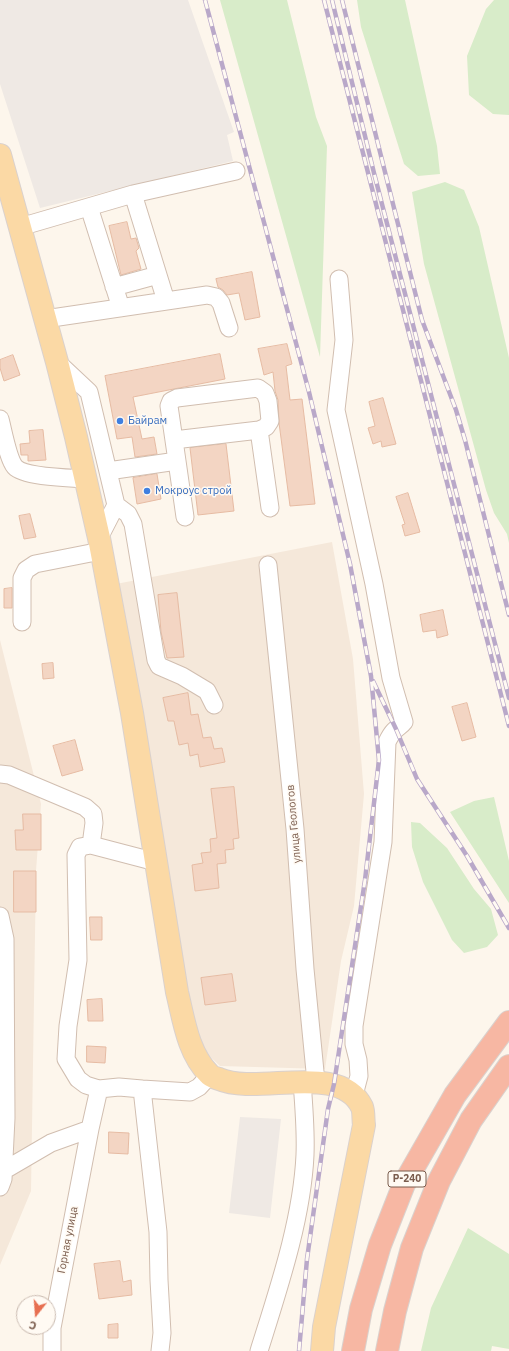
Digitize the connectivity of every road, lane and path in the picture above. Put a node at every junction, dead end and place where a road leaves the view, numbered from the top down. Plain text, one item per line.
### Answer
1 (0, 155) edge
2 (236, 171) dead end
3 (5, 190) edge
4 (133, 194) junction
5 (89, 207) junction
6 (20, 227) junction
7 (158, 274) junction
8 (339, 279) dead end
9 (114, 287) junction
10 (166, 301) junction
11 (121, 308) junction
12 (45, 319) junction
13 (229, 328) dead end
14 (57, 362) junction
15 (0, 419) edge
16 (259, 430) junction
17 (174, 440) junction
18 (177, 461) junction
19 (108, 471) junction
20 (85, 479) junction
21 (116, 505) junction
22 (270, 508) dead end
23 (185, 517) dead end
24 (100, 545) junction
25 (268, 565) dead end
26 (22, 622) dead end
27 (214, 705) dead end
28 (0, 774) edge
29 (91, 845) junction
30 (156, 862) junction
31 (0, 916) edge
32 (507, 1025) edge
33 (509, 1066) edge
34 (210, 1075) junction
35 (309, 1082) junction
36 (99, 1089) junction
37 (142, 1089) junction
38 (354, 1095) junction
39 (90, 1129) junction
40 (2, 1179) edge
41 (52, 1351) edge
42 (160, 1351) edge
43 (259, 1351) edge
44 (322, 1351) edge
45 (353, 1351) edge
46 (387, 1351) edge

1 - 3 main road
2 - 4 street
3 - 6 main road
4 - 5 street
4 - 7 street
5 - 6 street
5 - 9 street
6 - 12 main road
7 - 9 street
7 - 10 street
8 - 38 street
9 - 11 street
10 - 11 street
10 - 13 street
11 - 12 street
12 - 14 main road
14 - 19 street
14 - 20 main road
15 - 20 street
16 - 17 street
16 - 17 street
16 - 22 street
17 - 18 street
18 - 19 street
18 - 23 street
19 - 21 street
20 - 24 main road
21 - 24 street
21 - 27 street
24 - 26 street
24 - 30 main road
25 - 35 street, улица Геологов
28 - 29 street
29 - 30 street
29 - 36 street
30 - 34 main road
31 - 40 street
32 - 45 highway, Р-240
33 - 46 highway, Р-240
34 - 35 main road
34 - 37 street
35 - 38 main road
35 - 43 street, улица Геологов
36 - 37 street
36 - 39 street, Горная улица
37 - 42 street
38 - 44 main road
39 - 40 street
39 - 41 street, Горная улица

